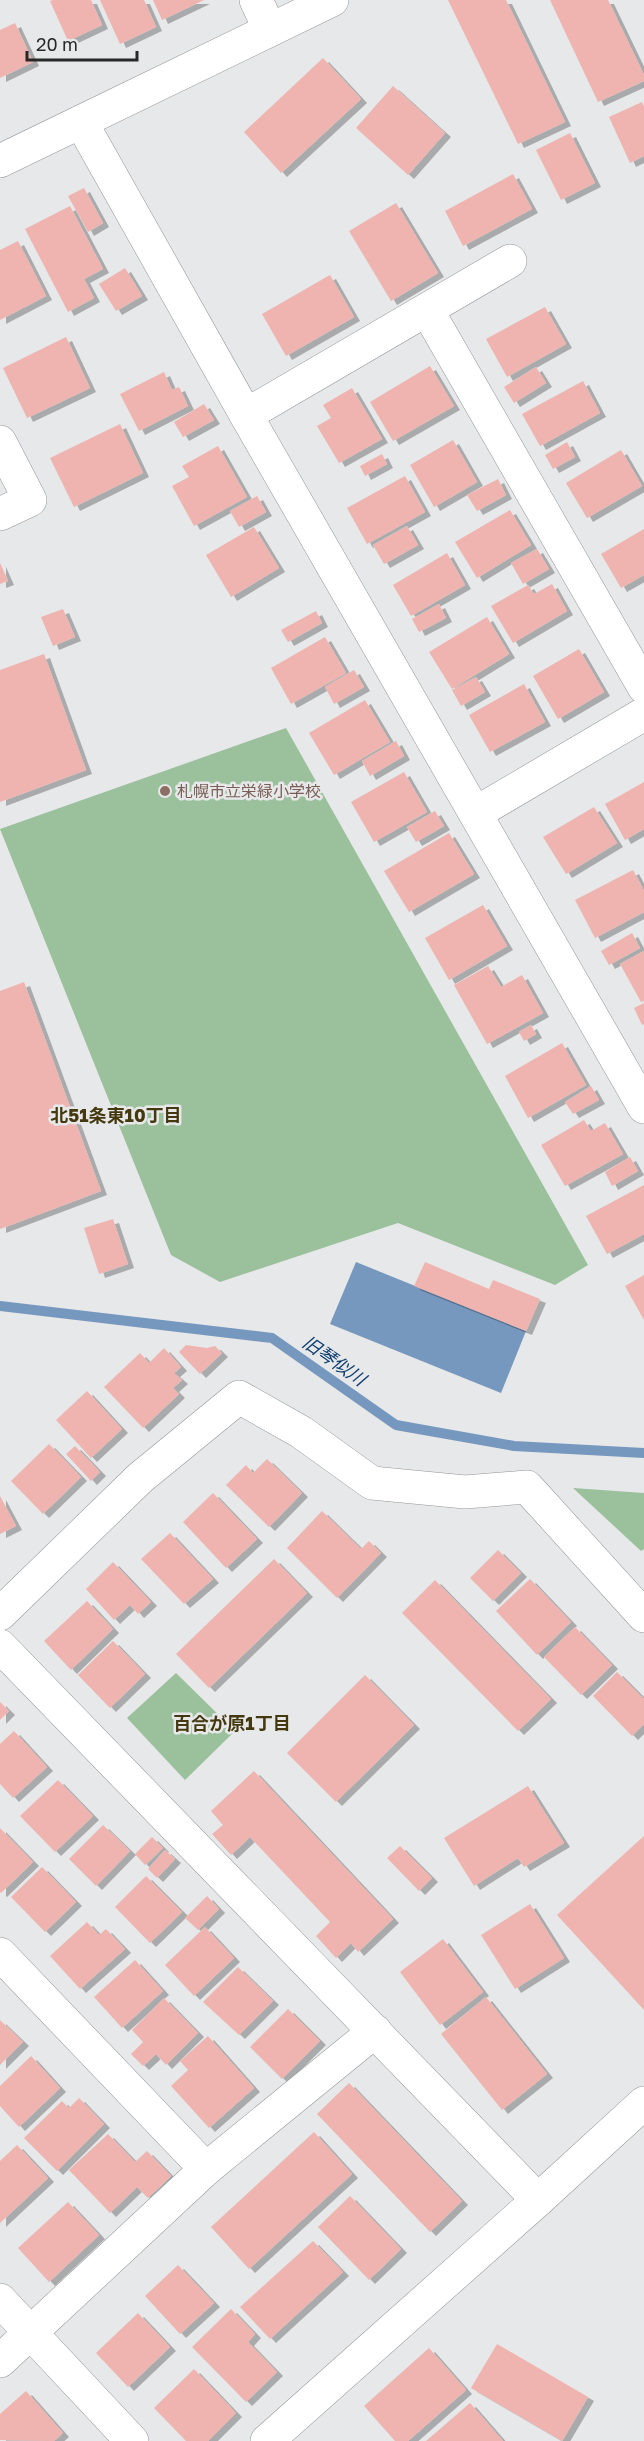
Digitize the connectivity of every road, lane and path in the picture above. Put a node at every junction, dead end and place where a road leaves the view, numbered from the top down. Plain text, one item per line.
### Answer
1 (256, 0) edge
2 (332, 0) edge
3 (270, 30) junction
4 (81, 122) junction
5 (0, 161) edge
6 (510, 261) dead end
7 (427, 310) junction
8 (246, 415) junction
9 (0, 442) edge
10 (0, 514) edge
11 (644, 687) edge
12 (644, 714) edge
13 (476, 813) junction
14 (644, 1107) edge
15 (0, 1614) edge
16 (644, 1616) edge
17 (0, 1646) edge
18 (0, 1953) edge
19 (375, 2031) junction
20 (644, 2103) edge
21 (206, 2169) junction
22 (538, 2200) junction
23 (0, 2300) edge
24 (32, 2333) junction
25 (0, 2361) edge
26 (132, 2441) edge
27 (267, 2441) edge

1 - 3 street
2 - 3 street
3 - 4 street
4 - 5 street
4 - 8 street
6 - 7 street
7 - 8 street
7 - 11 street
8 - 13 street
9 - 10 street
12 - 13 street
13 - 14 street
15 - 16 street
17 - 19 street
18 - 21 street
19 - 21 street
19 - 22 street
20 - 22 street
21 - 24 street
22 - 27 street
23 - 24 street
24 - 25 street
24 - 26 street

